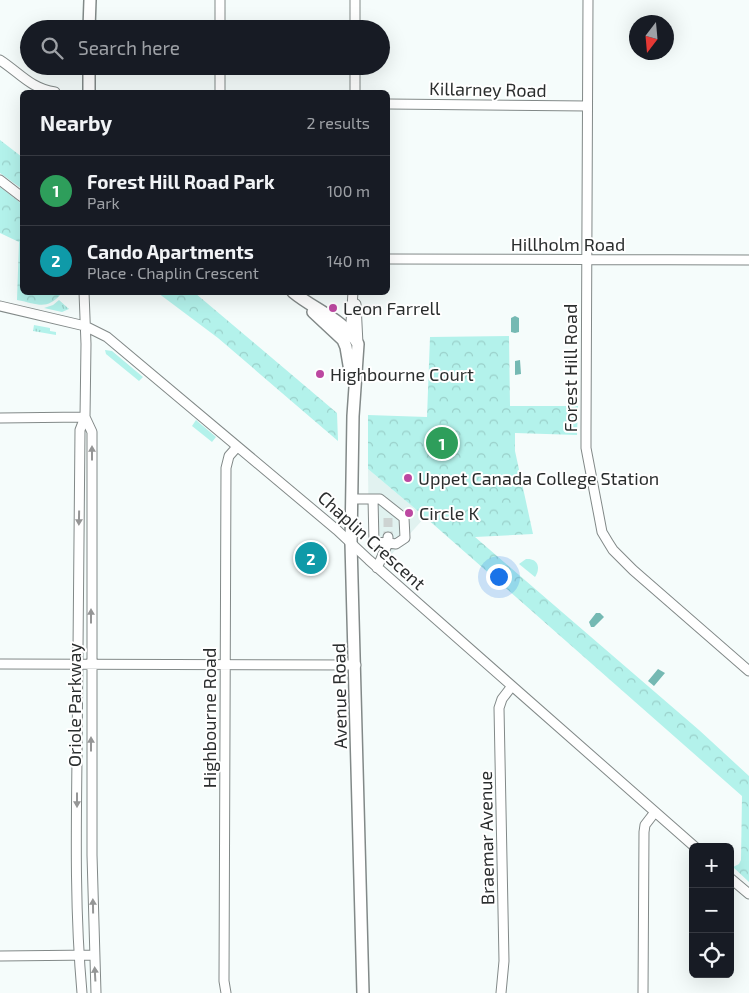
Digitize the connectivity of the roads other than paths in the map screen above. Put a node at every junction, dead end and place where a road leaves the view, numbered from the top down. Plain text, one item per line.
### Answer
1 (90, 0) edge
2 (220, 0) edge
3 (355, 0) edge
4 (588, 0) edge
5 (89, 20) edge
6 (220, 20) edge
7 (355, 20) edge
8 (0, 60) edge
9 (89, 75) edge
10 (220, 75) edge
11 (355, 75) edge
12 (42, 90) edge
13 (89, 90) edge
14 (220, 90) edge
15 (354, 90) edge
16 (390, 104) edge
17 (587, 106) junction
18 (0, 180) edge
19 (20, 195) edge
20 (390, 259) edge
21 (586, 260) junction
22 (749, 260) edge
23 (84, 295) edge
24 (296, 295) edge
25 (354, 295) edge
26 (354, 295) edge
27 (305, 303) junction
28 (0, 306) edge
29 (85, 326) junction
30 (350, 333) junction
31 (358, 344) junction
32 (349, 362) junction
33 (354, 398) junction
34 (0, 418) edge
35 (85, 418) junction
36 (237, 447) junction
37 (352, 499) junction
38 (373, 499) junction
39 (388, 506) junction
40 (388, 518) tunnel mouth
41 (388, 540) junction
42 (351, 543) junction
43 (378, 568) junction
44 (0, 664) edge
45 (77, 664) junction
46 (91, 664) junction
47 (225, 665) junction
48 (356, 665) junction
49 (748, 667) edge
50 (512, 686) junction
51 (655, 812) junction
52 (690, 843) edge
53 (734, 881) edge
54 (749, 894) edge
55 (94, 955) junction
56 (0, 956) edge
57 (79, 956) junction
58 (82, 993) edge
59 (96, 993) edge
60 (226, 993) edge
61 (363, 993) edge
62 (501, 993) edge
63 (643, 993) edge

1 - 5 main road
2 - 6 street
3 - 7 street
4 - 17 street, Forest Hill Road
8 - 12 street
9 - 13 main road
10 - 14 street
11 - 15 street
16 - 17 street, Killarney Road
17 - 21 street, Forest Hill Road
18 - 19 street
20 - 21 street, Hillholm Road
21 - 22 street, Hillholm Road
21 - 49 street, Forest Hill Road
23 - 29 street, Oriole Parkway
24 - 27 main road
25 - 30 street, Avenue Road
26 - 31 street, Avenue Road
27 - 30 main road
27 - 32 main road
28 - 29 street, Chaplin Crescent
29 - 35 street, Oriole Parkway
29 - 36 street, Chaplin Crescent
30 - 31 main road
30 - 32 street, Avenue Road
31 - 33 main road, Avenue Road
32 - 33 main road, Avenue Road
33 - 37 main road, Avenue Road
34 - 35 street
35 -> 45 street, Oriole Parkway
46 -> 35 street, Oriole Parkway
36 - 42 street, Chaplin Crescent
36 - 47 street, Highbourne Road
37 - 38 street
37 - 42 main road, Avenue Road
38 - 39 street
38 - 41 street
39 - 40 street
39 - 41 street
41 - 43 street
42 - 43 street, Chaplin Crescent
42 - 48 main road, Avenue Road
43 - 50 street, Chaplin Crescent
44 - 45 street
45 - 46 street
45 -> 57 street, Oriole Parkway
46 - 47 street
55 -> 46 street, Oriole Parkway
47 - 48 street
47 - 60 street, Highbourne Road
48 - 61 main road, Avenue Road
50 - 51 street, Chaplin Crescent
50 - 62 street, Braemar Avenue
51 - 52 street, Chaplin Crescent
51 - 63 street
53 - 54 street
55 - 57 street
59 -> 55 street, Oriole Parkway
56 - 57 street
57 - 58 street, Oriole Parkway

